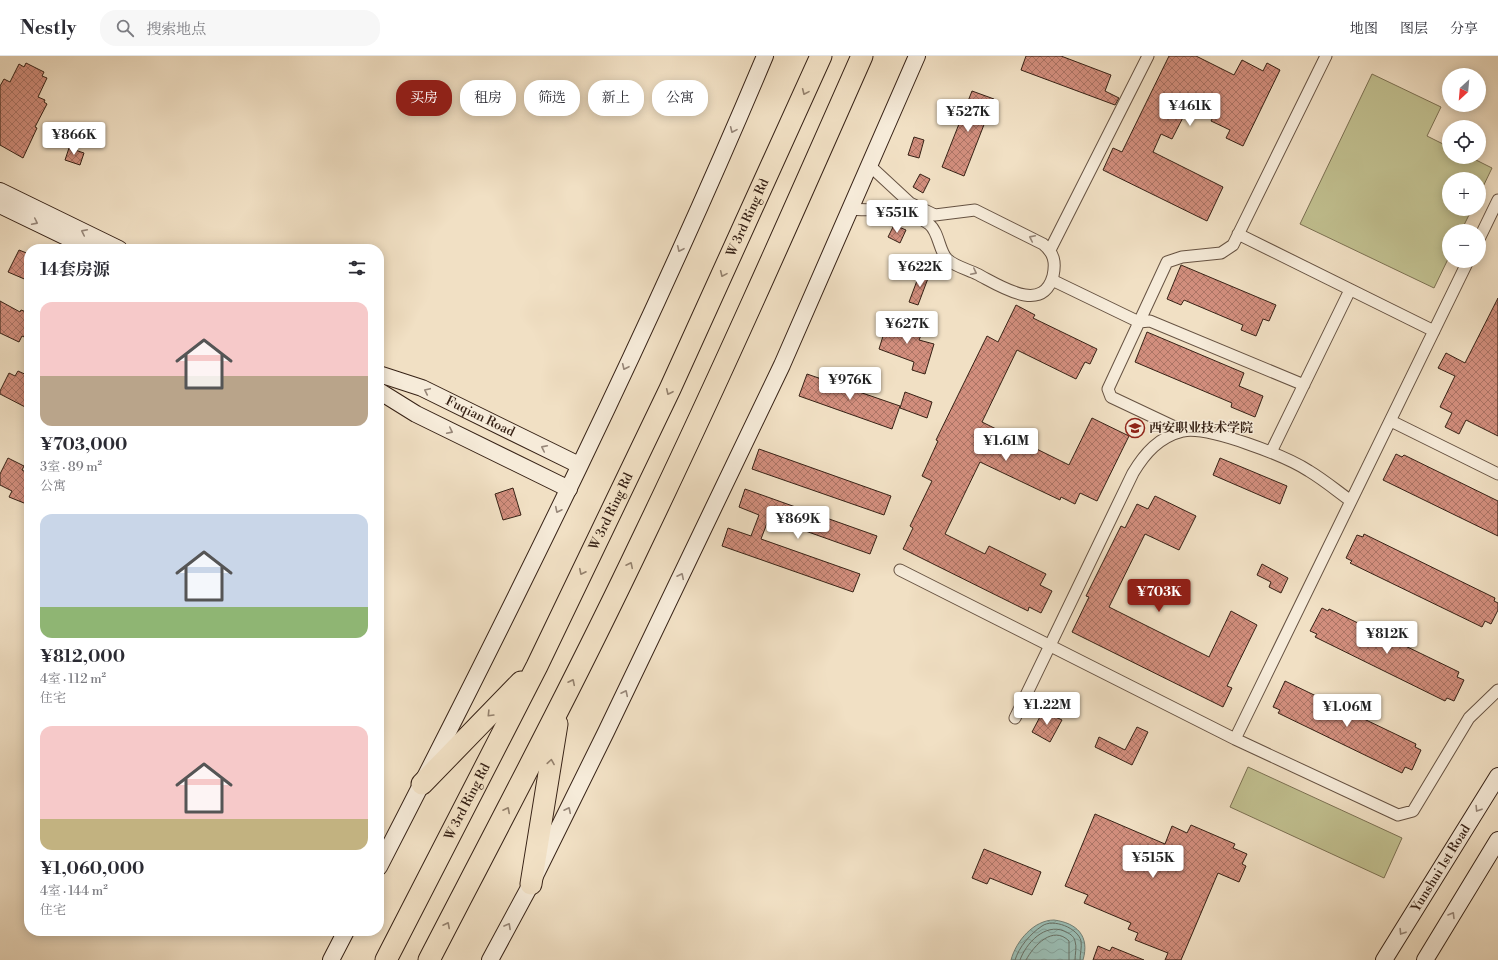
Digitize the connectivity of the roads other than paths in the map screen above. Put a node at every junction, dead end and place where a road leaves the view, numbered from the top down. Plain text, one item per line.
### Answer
1 (765, 56) edge
2 (822, 56) edge
3 (862, 56) edge
4 (917, 56) edge
5 (1148, 56) edge
6 (1326, 56) edge
7 (869, 165) junction
8 (0, 191) edge
9 (1498, 200) edge
10 (0, 205) edge
11 (850, 209) junction
12 (1486, 225) edge
13 (1238, 234) junction
14 (81, 244) edge
15 (109, 244) edge
16 (1050, 250) junction
17 (1465, 268) edge
18 (1052, 280) junction
19 (1350, 290) junction
20 (1139, 322) junction
21 (1434, 332) junction
22 (384, 376) edge
23 (1304, 385) junction
24 (384, 394) edge
25 (1391, 420) junction
26 (1183, 431) junction
27 (1271, 452) junction
28 (579, 465) junction
29 (1498, 474) edge
30 (569, 489) junction
31 (1351, 501) junction
32 (900, 570) dead end
33 (1049, 645) junction
34 (537, 666) junction
35 (1498, 690) edge
36 (560, 706) junction
37 (1015, 718) dead end
38 (1236, 739) junction
39 (1498, 776) edge
40 (422, 784) junction
41 (1498, 840) edge
42 (384, 857) edge
43 (531, 884) junction
44 (343, 936) edge
45 (331, 960) edge
46 (386, 960) edge
47 (429, 960) edge
48 (490, 960) edge
49 (1384, 960) edge
50 (1425, 960) edge

1 -> 28 main road
2 -> 34 highway, W 3rd Ring Rd
36 -> 3 highway
4 - 7 main road
5 - 16 street
6 - 13 street
7 - 11 main road
16 -> 7 street
15 -> 8 main road
9 - 12 street
10 -> 14 main road
11 -> 18 street
43 -> 11 main road
13 - 19 street
13 - 20 street
16 - 18 street
17 - 21 street
18 - 20 street
19 - 21 street
19 - 23 street
20 - 23 street
20 - 26 street
21 - 25 street
28 -> 22 main road, Fuqian Road
23 - 27 street
24 -> 30 main road, Fuqian Road
25 - 29 street
25 - 31 street
26 - 27 street
26 - 33 street
27 - 31 street
28 - 30 main road
30 -> 40 main road
31 - 38 street
32 - 33 street
33 - 37 street
33 - 38 street
34 -> 40 highway
34 - 46 highway, W 3rd Ring Rd
35 - 38 street
43 -> 36 highway
47 -> 36 highway
39 -> 49 main road, Yunshui 1st Road
40 - 42 main road
50 -> 41 main road
48 -> 43 main road
44 - 45 main road

